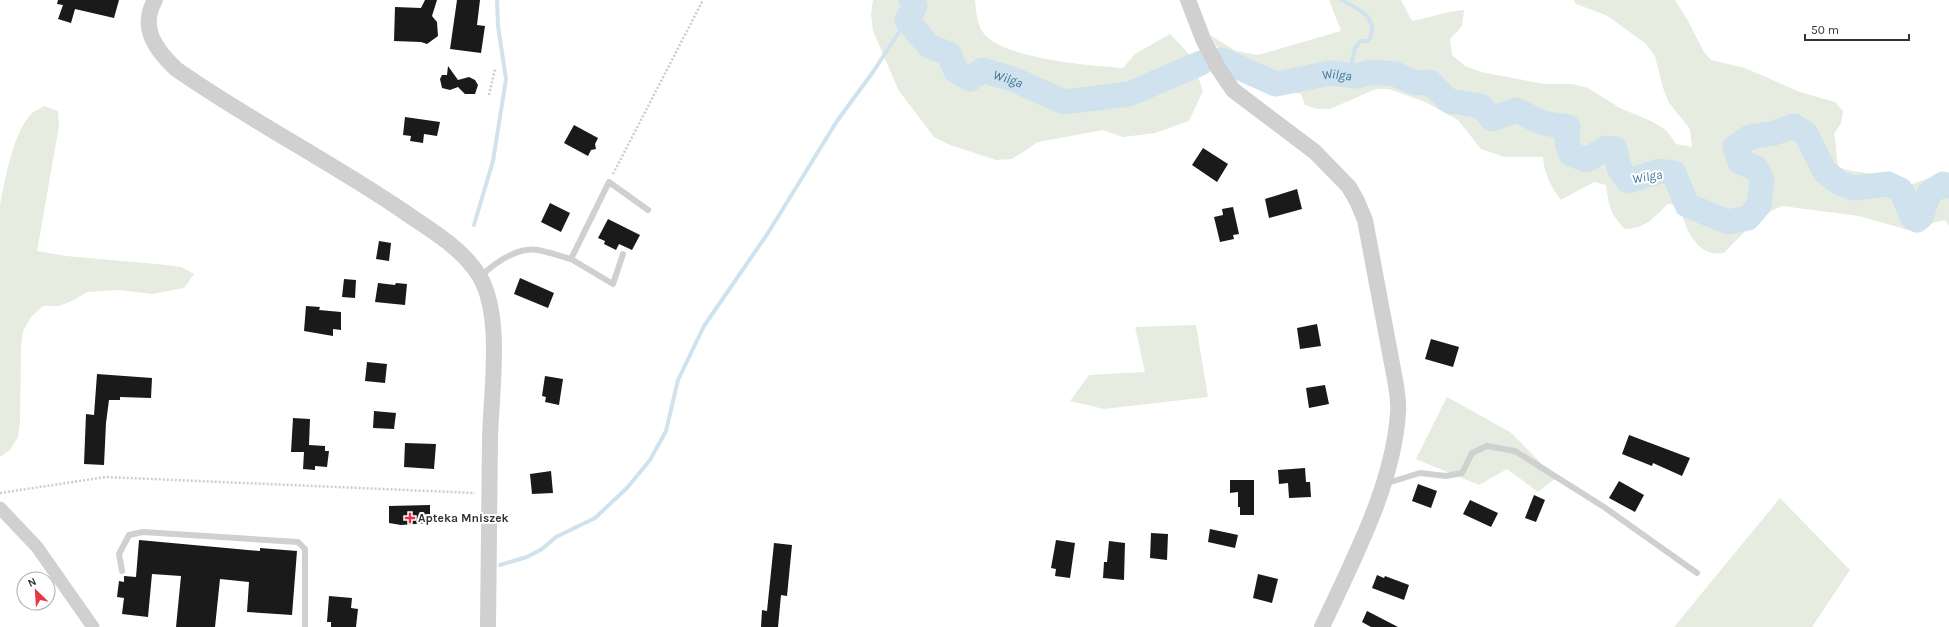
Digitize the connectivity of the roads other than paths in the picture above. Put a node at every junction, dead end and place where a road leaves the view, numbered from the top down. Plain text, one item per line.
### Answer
1 (155, 0) edge
2 (1188, 0) edge
3 (648, 210) dead end
4 (623, 254) dead end
5 (571, 259) junction
6 (480, 278) junction
7 (1383, 484) junction
8 (0, 508) edge
9 (122, 571) dead end
10 (1697, 573) dead end
11 (93, 627) edge
12 (305, 627) edge
13 (488, 627) edge
14 (1322, 627) edge

1 - 6 street
2 - 7 street
3 - 5 lane
4 - 5 lane
5 - 6 lane
6 - 13 street
7 - 10 lane
7 - 14 street
8 - 11 street
9 - 12 lane

